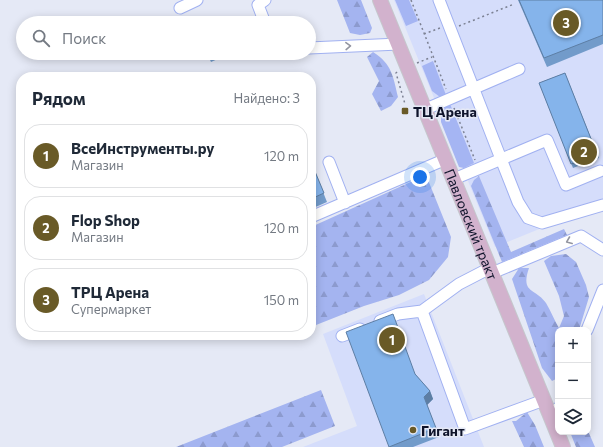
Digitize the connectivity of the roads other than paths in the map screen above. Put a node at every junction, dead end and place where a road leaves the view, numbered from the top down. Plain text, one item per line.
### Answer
1 (196, 0) edge
2 (265, 0) edge
3 (380, 0) edge
4 (439, 0) edge
5 (180, 8) dead end
6 (262, 16) edge
7 (399, 44) junction
8 (316, 48) edge
9 (519, 70) dead end
10 (473, 88) junction
11 (426, 109) junction
12 (446, 159) junction
13 (501, 159) junction
14 (329, 162) dead end
15 (600, 171) dead end
16 (454, 179) junction
17 (345, 203) junction
18 (603, 205) edge
19 (316, 215) edge
20 (603, 250) edge
21 (491, 271) junction
22 (603, 290) edge
23 (422, 311) junction
24 (588, 327) edge
25 (342, 336) dead end
26 (544, 400) junction
27 (555, 416) edge
28 (553, 422) junction
29 (563, 447) edge

1 - 5 lane
2 - 6 lane
3 - 7 main road, Павловский тракт
4 - 10 lane
8 -> 7 lane
7 - 11 main road, Павловский тракт
9 - 10 lane
10 - 11 lane
10 - 13 lane
11 - 12 main road, Павловский тракт
12 - 16 main road, Павловский тракт
12 - 17 lane
13 - 15 lane
13 - 16 lane
13 - 18 lane
14 - 17 lane
16 - 21 main road, Павловский тракт
17 - 19 lane
20 -> 21 lane
21 - 23 lane
21 - 26 main road, Павловский тракт
22 - 24 lane
23 - 25 lane
23 - 26 lane
26 - 28 main road, Павловский тракт
27 - 28 lane
28 - 29 main road, Павловский тракт

